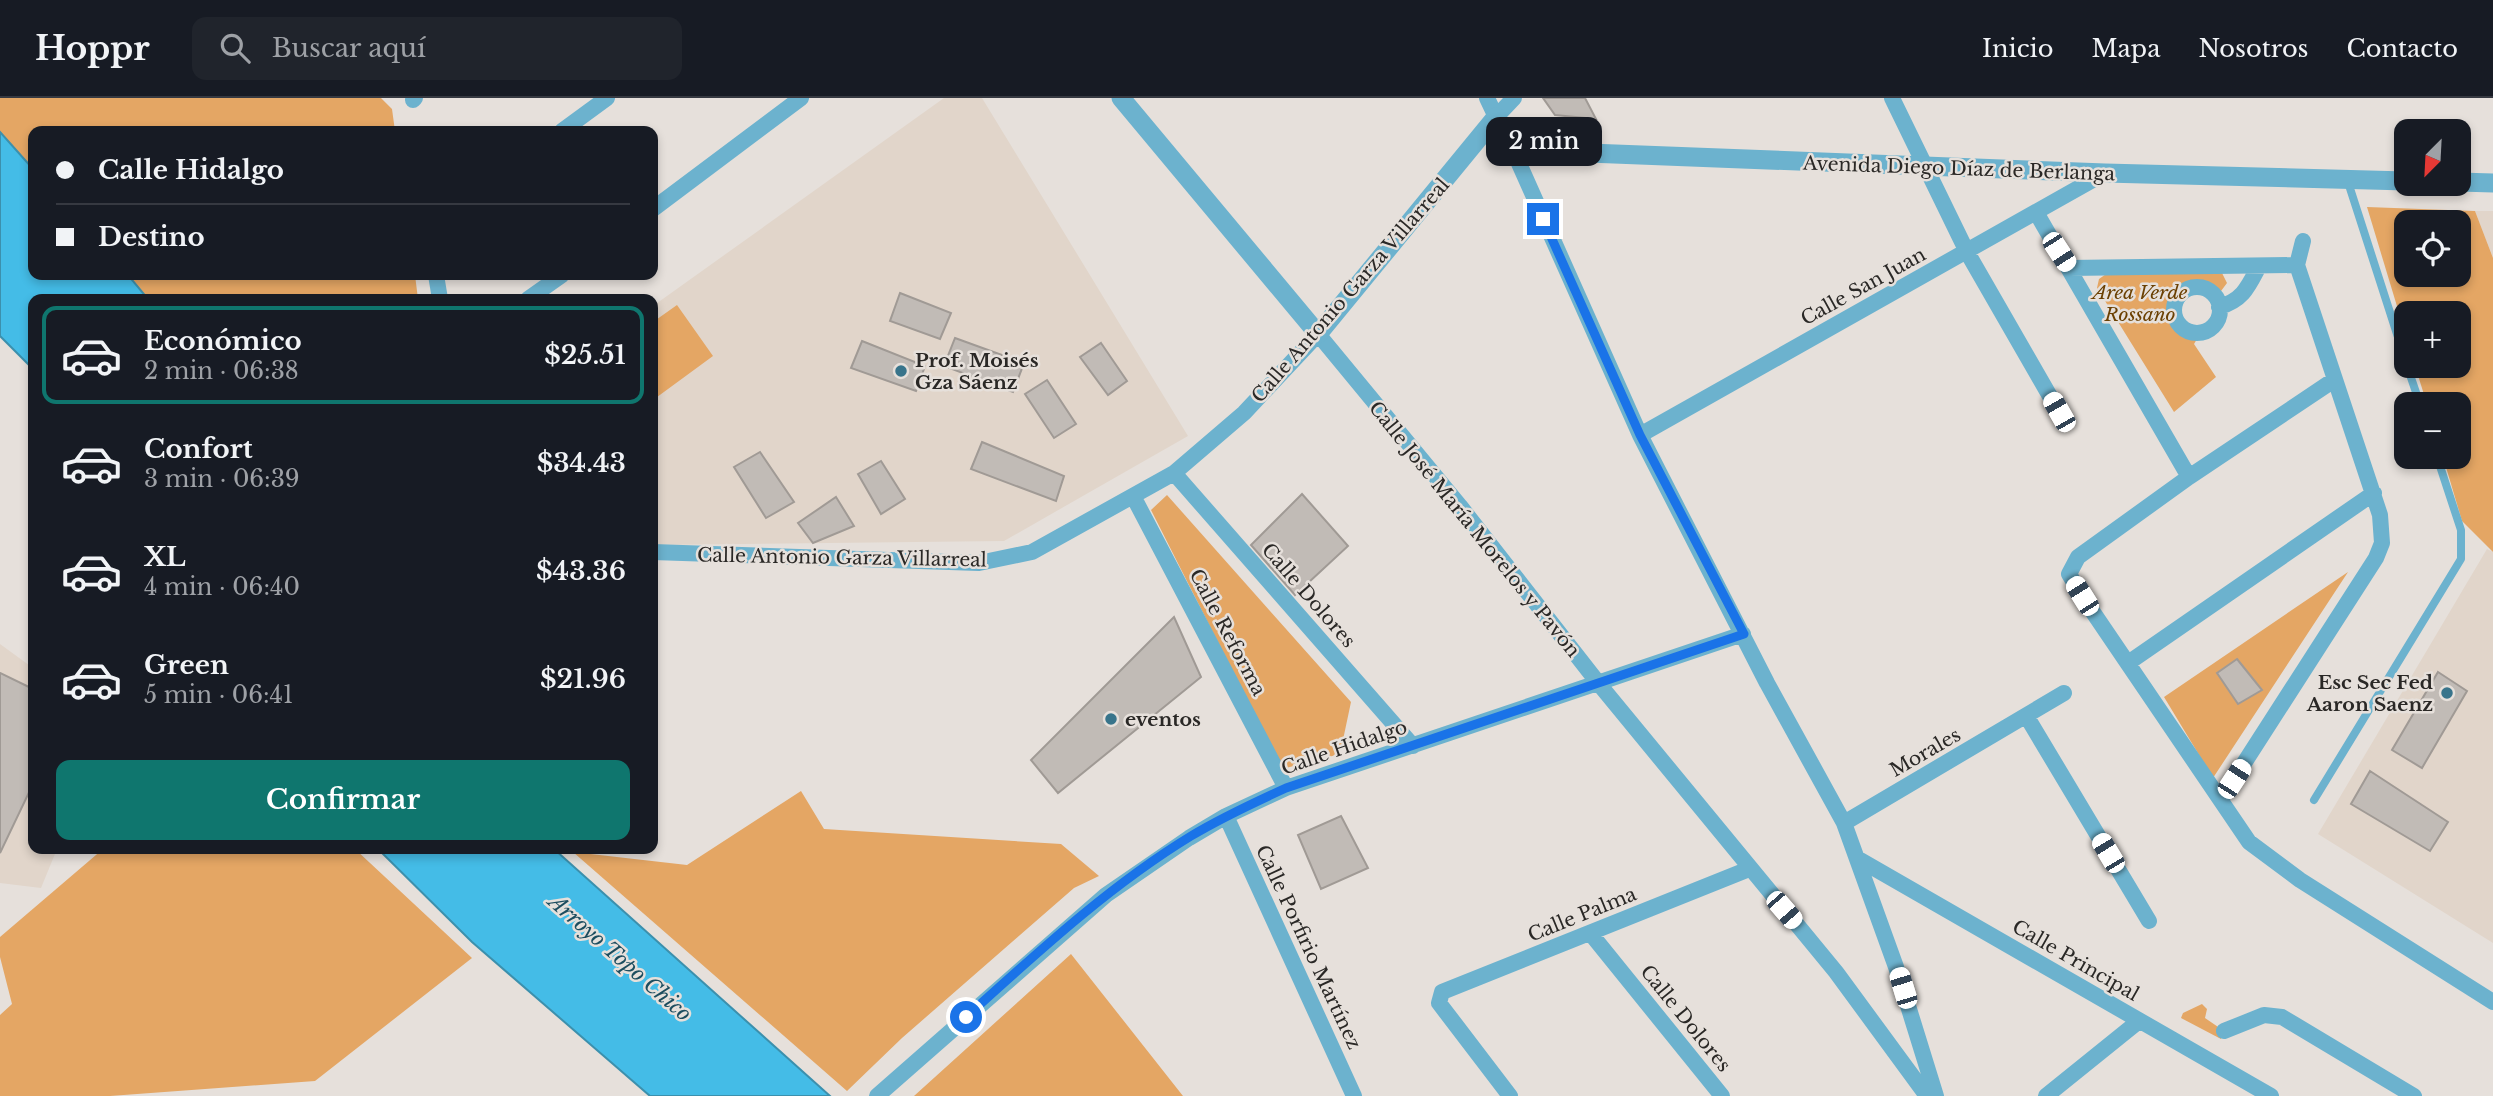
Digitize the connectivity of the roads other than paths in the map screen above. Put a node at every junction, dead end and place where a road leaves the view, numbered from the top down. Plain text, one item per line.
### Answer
1 (607, 98) edge
2 (801, 98) edge
3 (1121, 98) edge
4 (1487, 98) edge
5 (1514, 98) edge
6 (1892, 98) edge
7 (1496, 117) junction
8 (569, 126) edge
9 (1513, 150) junction
10 (1927, 167) junction
11 (2105, 173) junction
12 (2347, 179) junction
13 (2394, 181) edge
14 (2471, 182) edge
15 (2493, 183) edge
16 (658, 205) edge
17 (2037, 214) junction
18 (2304, 241) dead end
19 (1967, 252) junction
20 (2259, 265) junction
21 (2297, 265) junction
22 (2069, 268) junction
23 (555, 280) edge
24 (535, 294) edge
25 (2220, 307) dead end
26 (2394, 324) edge
27 (1318, 334) junction
28 (2334, 380) junction
29 (2059, 412) dead end
30 (1640, 435) junction
31 (2441, 469) edge
32 (1174, 473) junction
33 (2189, 477) junction
34 (2374, 494) junction
35 (1133, 496) junction
36 (658, 552) edge
37 (1744, 634) junction
38 (2128, 663) junction
39 (1599, 684) junction
40 (2064, 693) dead end
41 (2027, 717) junction
42 (1413, 746) junction
43 (1286, 788) junction
44 (2221, 799) junction
45 (2314, 800) dead end
46 (1226, 816) junction
47 (1844, 823) junction
48 (1860, 860) junction
49 (1749, 869) junction
50 (2149, 921) dead end
51 (1591, 934) junction
52 (2493, 1002) edge
53 (2139, 1021) junction
54 (2224, 1031) dead end
55 (877, 1096) edge
56 (1354, 1096) edge
57 (1510, 1096) edge
58 (1722, 1096) edge
59 (1927, 1096) edge
60 (1936, 1096) edge
61 (2046, 1096) edge
62 (2271, 1096) edge
63 (2414, 1096) edge

1 - 8 street
2 - 16 street
3 - 27 street, Calle José María Morelos y Pavón
4 - 7 street
5 - 7 street, Calle Antonio Garza Villarreal
6 - 10 street
7 - 9 street
7 - 27 street, Calle Antonio Garza Villarreal
9 - 10 street, Avenida Diego Díaz de Berlanga
9 - 30 street
10 - 11 street, Avenida Diego Díaz de Berlanga
10 - 19 street
11 - 12 street, Avenida Diego Díaz de Berlanga
11 - 17 street, Calle San Juan
12 - 13 street, Avenida Diego Díaz de Berlanga
12 - 26 lane
14 - 15 street
17 - 19 street, Calle San Juan
17 - 22 street
18 - 21 street
19 - 29 street
19 - 30 street, Calle San Juan
20 - 21 street
20 - 22 street
20 - 25 street
21 - 28 street
22 - 33 street
23 - 24 street
27 - 32 street, Calle Antonio Garza Villarreal
27 - 39 street, Calle José María Morelos y Pavón
28 - 33 street
28 - 34 street
30 - 37 street
31 - 45 lane
32 - 35 street, Calle Antonio Garza Villarreal
32 - 42 street, Calle Dolores
33 - 38 street
34 - 38 street
34 - 44 street
35 - 36 street, Calle Antonio Garza Villarreal
35 - 43 street, Calle Reforma
37 - 39 street, Calle Hidalgo
37 - 47 street
38 - 44 street
39 - 42 street, Calle Hidalgo
39 - 49 street, Calle José María Morelos y Pavón
40 - 41 street, Morales
41 - 47 street, Morales
41 - 50 street
42 - 43 street, Calle Hidalgo
43 - 46 street, Calle Hidalgo
44 - 52 street
46 - 55 street, Calle Hidalgo
46 - 56 street, Calle Porfirio Martínez
47 - 48 street
48 - 53 street, Calle Principal
48 - 60 street
49 - 51 street, Calle Palma
49 - 59 street, Calle José María Morelos y Pavón
51 - 57 street, Calle Palma
51 - 58 street, Calle Dolores
53 - 61 street
53 - 62 street, Calle Principal
54 - 63 street

